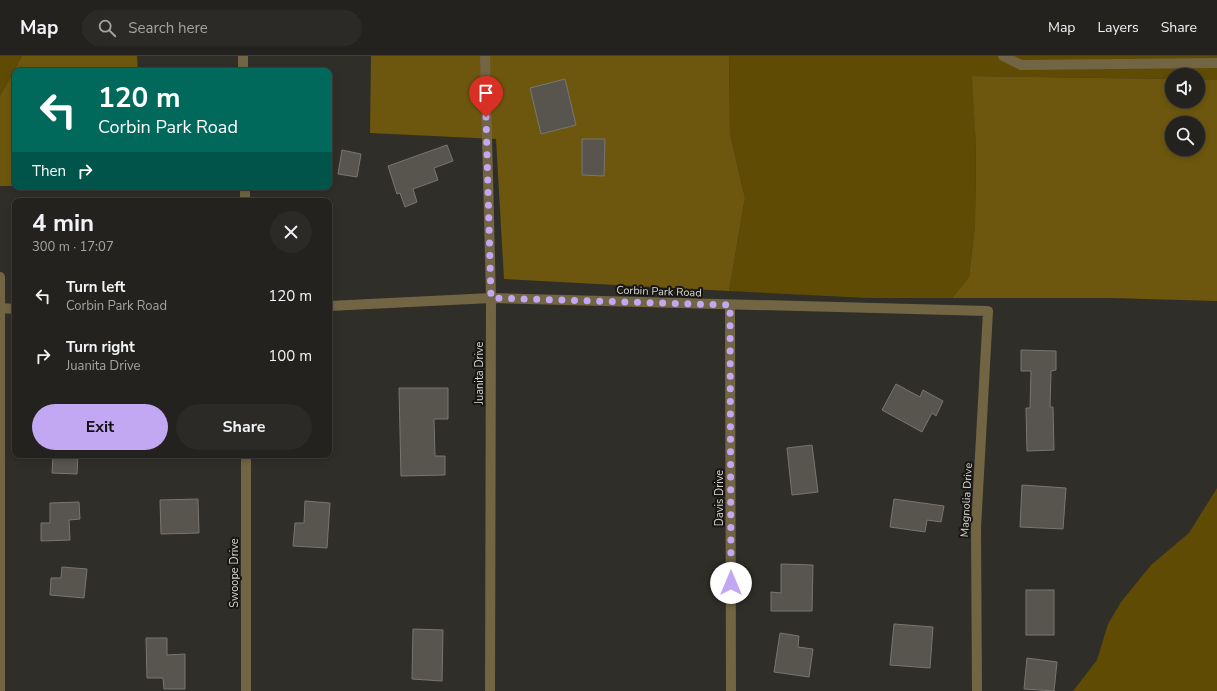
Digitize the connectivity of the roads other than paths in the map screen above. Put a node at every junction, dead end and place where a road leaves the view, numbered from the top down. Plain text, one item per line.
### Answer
1 (243, 56) edge
2 (485, 56) edge
3 (1004, 56) edge
4 (1217, 63) edge
5 (243, 68) edge
6 (0, 277) edge
7 (491, 298) junction
8 (730, 305) junction
9 (332, 306) edge
10 (0, 308) edge
11 (12, 309) edge
12 (988, 311) joint
13 (246, 458) edge
14 (0, 691) edge
15 (246, 691) edge
16 (490, 691) edge
17 (731, 691) edge
18 (977, 691) edge

1 - 5 street
2 - 7 street, Juanita Drive
3 - 4 street
6 - 10 street
7 - 8 street, Corbin Park Road
7 - 9 street, Corbin Park Road
7 - 16 street, Juanita Drive
8 - 12 street, Corbin Park Road
8 - 17 street, Davis Drive
10 - 11 street
10 - 14 street
12 - 18 street, Magnolia Drive
13 - 15 street, Swoope Drive

